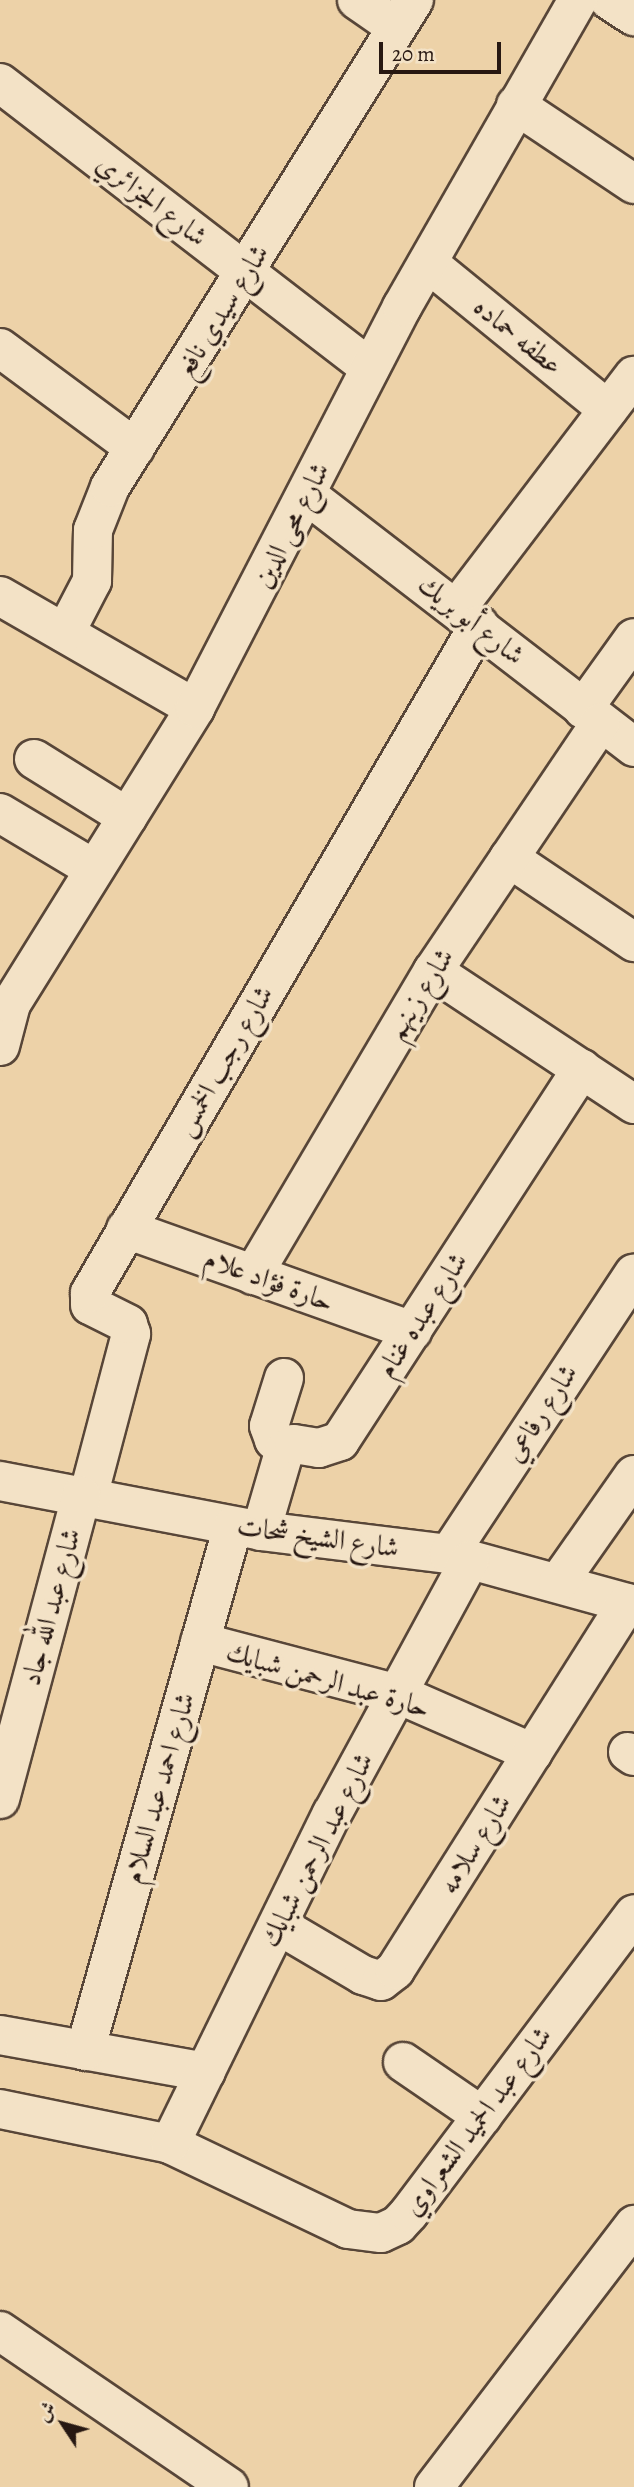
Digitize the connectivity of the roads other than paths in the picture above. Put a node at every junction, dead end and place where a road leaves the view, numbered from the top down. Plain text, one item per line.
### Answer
1 (357, 0) edge
2 (578, 0) edge
3 (609, 0) edge
4 (405, 13) edge
5 (634, 16) edge
6 (0, 83) edge
7 (516, 105) junction
8 (634, 184) edge
9 (428, 263) junction
10 (246, 275) junction
11 (0, 348) edge
12 (370, 368) junction
13 (634, 376) edge
14 (608, 410) junction
15 (135, 449) junction
16 (307, 495) junction
17 (0, 596) edge
18 (468, 617) junction
19 (65, 633) junction
20 (634, 638) edge
21 (195, 708) junction
22 (592, 716) junction
23 (634, 747) edge
24 (34, 759) dead end
25 (0, 813) edge
26 (127, 817) junction
27 (509, 858) junction
28 (94, 869) junction
29 (634, 942) edge
30 (433, 971) junction
31 (6, 1002) edge
32 (0, 1046) edge
33 (582, 1069) junction
34 (634, 1104) edge
35 (126, 1229) junction
36 (634, 1273) edge
37 (253, 1275) junction
38 (412, 1331) junction
39 (284, 1378) dead end
40 (285, 1450) junction
41 (634, 1475) edge
42 (0, 1481) edge
43 (84, 1497) junction
44 (247, 1528) junction
45 (459, 1557) junction
46 (558, 1583) junction
47 (631, 1604) edge
48 (200, 1642) junction
49 (398, 1694) junction
50 (533, 1753) junction
51 (0, 1799) edge
52 (634, 1914) edge
53 (278, 1925) junction
54 (0, 2035) edge
55 (85, 2051) junction
56 (403, 2062) dead end
57 (206, 2072) junction
58 (0, 2109) edge
59 (482, 2116) junction
60 (170, 2144) junction
61 (634, 2225) edge
62 (0, 2331) edge
63 (229, 2487) edge
64 (434, 2487) edge

1 - 4 street
2 - 7 street, شارع محى الدين
3 - 5 street
4 - 10 street, شارع سيدي نافع
6 - 10 street, شارع الجزائري
7 - 8 street
7 - 9 street, شارع محى الدين
9 - 12 street, شارع محى الدين
9 - 14 street, عطفه حماده
10 - 12 street, شارع الجزائري
10 - 15 street, شارع سيدي نافع
11 - 15 street
12 - 16 street, شارع محى الدين
13 - 14 street, شارع رجب الخمس
14 - 18 street, شارع رجب الخمس
15 - 19 street, شارع سيدي نافع
16 - 18 street, شارع أبو بريك
16 - 21 street, شارع محى الدين
17 - 19 street
18 - 22 street, شارع أبو بريك
18 - 35 street, شارع رجب الخمس
19 - 21 street
20 - 22 street, شارع زينهم
21 - 26 street, شارع محى الدين
22 - 23 street, شارع أبو بريك
22 - 27 street, شارع زينهم
24 - 26 street
25 - 28 street
26 - 28 street, شارع محى الدين
27 - 29 street
27 - 30 street, شارع زينهم
28 - 31 street, شارع محى الدين
30 - 33 street
30 - 37 street, شارع زينهم
31 - 32 street, شارع محى الدين
33 - 34 street
33 - 38 street, شارع عبده غنام
35 - 37 street, حارة فؤاد علام
35 - 43 street, شارع رجب الخمس
36 - 45 street, شارع رفاعي
37 - 38 street, حارة فؤاد علام
38 - 40 street, شارع عبده غنام
39 - 40 street
40 - 44 street
41 - 46 street
42 - 43 street, شارع الشيخ شحات
43 - 44 street, شارع الشيخ شحات
43 - 51 street, شارع عبد الله جاد
44 - 45 street, شارع الشيخ شحات
44 - 48 street, شارع احمد عبد السلام
45 - 46 street, شارع الشيخ شحات
45 - 49 street, شارع عبد الرحمن شبايك
46 - 47 street, شارع الشيخ شحات
47 - 50 street, شارع سلامه
48 - 49 street, حارة عبد الرحمن شبايك
48 - 55 street, شارع احمد عبد السلام
49 - 50 street, حارة عبد الرحمن شبايك
49 - 53 street, شارع عبد الرحمن شبايك
50 - 53 street, شارع سلامه
52 - 59 street, شارع عبد الحميد الشعراوي
53 - 57 street, شارع عبد الرحمن شبايك
54 - 55 street
55 - 57 street
56 - 59 street
57 - 60 street, شارع عبد الرحمن شبايك
58 - 60 street, شارع عبد الحميد الشعراوي
59 - 60 street, شارع عبد الحميد الشعراوي
61 - 64 street
62 - 63 street

